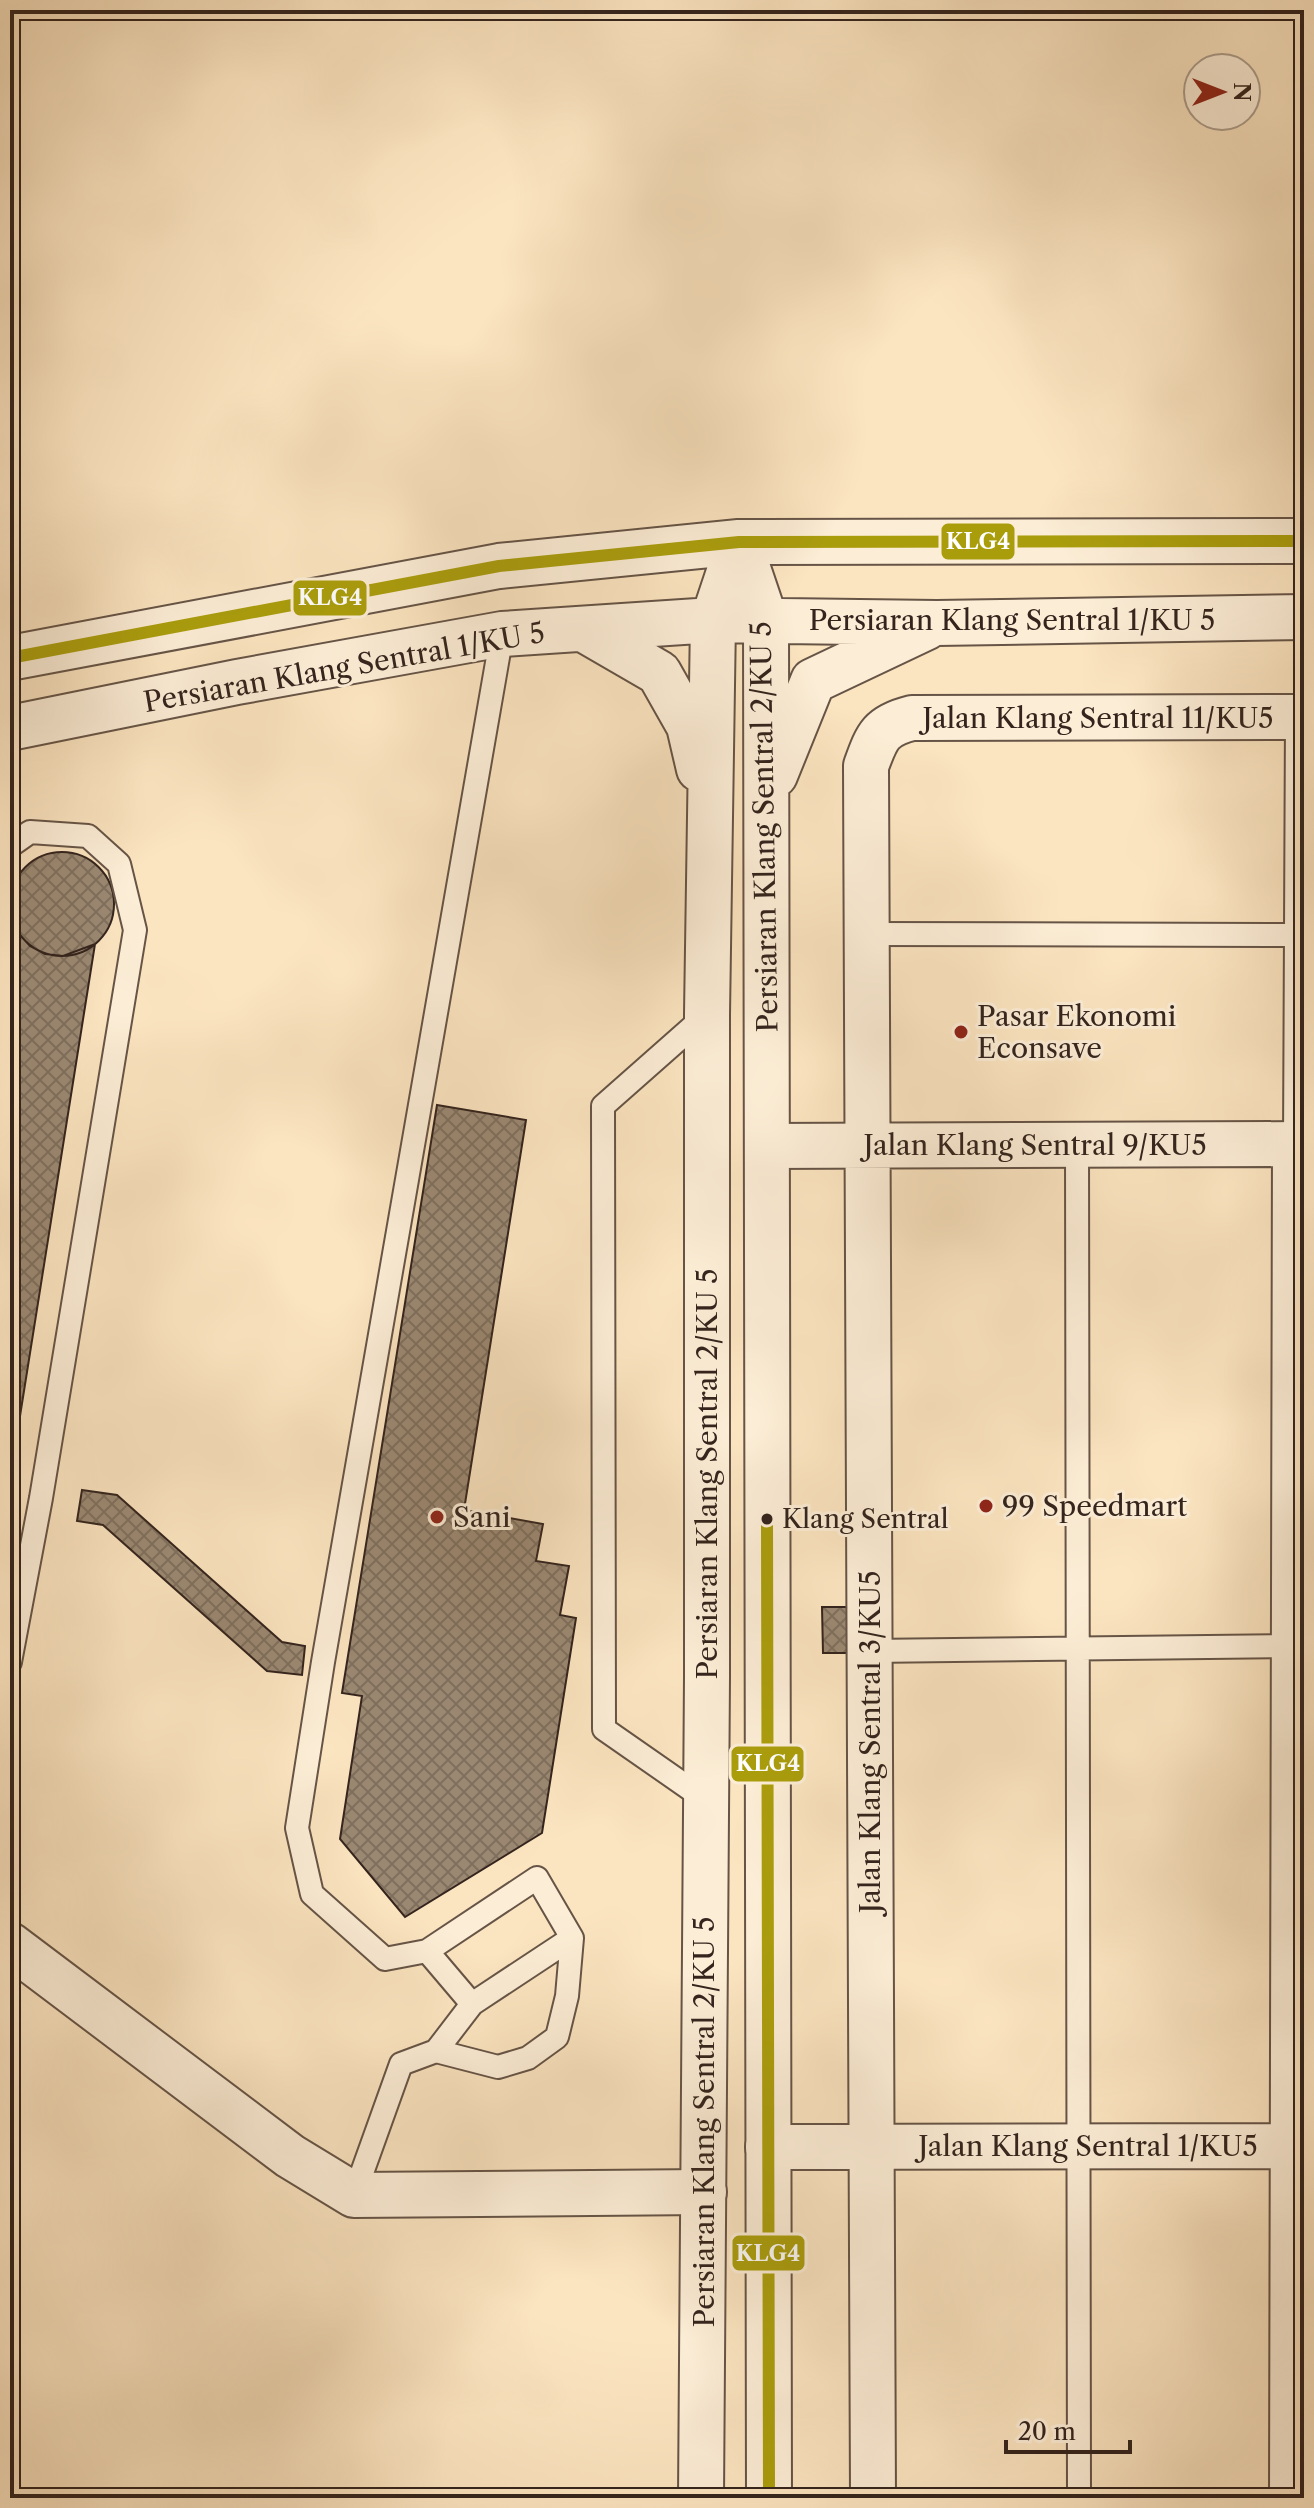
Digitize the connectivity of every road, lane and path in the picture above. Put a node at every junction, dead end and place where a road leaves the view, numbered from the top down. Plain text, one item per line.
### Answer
1 (1304, 541) edge
2 (739, 542) junction
3 (1304, 617) edge
4 (713, 620) junction
5 (766, 622) junction
6 (937, 623) junction
7 (583, 629) junction
8 (502, 634) junction
9 (10, 658) edge
10 (1300, 717) edge
11 (10, 728) edge
12 (767, 797) junction
13 (710, 818) junction
14 (10, 846) edge
15 (866, 934) junction
16 (1300, 935) edge
17 (707, 1014) junction
18 (1300, 1144) edge
19 (868, 1145) junction
20 (1077, 1145) junction
21 (767, 1146) junction
22 (1299, 1646) edge
23 (1078, 1649) junction
24 (869, 1651) junction
25 (10, 1662) edge
26 (706, 1800) junction
27 (572, 1938) junction
28 (10, 1945) edge
29 (427, 1951) junction
30 (472, 2004) junction
31 (436, 2051) junction
32 (871, 2146) junction
33 (1079, 2146) junction
34 (1298, 2146) edge
35 (768, 2147) junction
36 (704, 2192) junction
37 (354, 2195) junction
38 (701, 2498) edge
39 (769, 2498) edge
40 (873, 2498) edge
41 (1079, 2498) edge
42 (1292, 2498) edge

1 - 2 street
2 - 4 street, Persiaran Klang Sentral 2/KU 5
2 - 5 street, Persiaran Klang Sentral 2/KU 5
2 - 9 street
3 - 6 street, Persiaran Klang Sentral 1/KU 5
4 - 5 street, Persiaran Klang Sentral 1/KU 5
4 - 7 street, Persiaran Klang Sentral 1/KU 5
4 - 13 street, Persiaran Klang Sentral 2/KU 5
5 - 6 street, Persiaran Klang Sentral 1/KU 5
5 - 12 street, Persiaran Klang Sentral 2/KU 5
6 - 12 street
7 - 8 street, Persiaran Klang Sentral 1/KU 5
7 - 13 street
8 - 11 street, Persiaran Klang Sentral 1/KU 5
8 - 29 lane
10 - 15 street, Jalan Klang Sentral 11/KU5
10 - 16 lane
12 - 21 street, Persiaran Klang Sentral 2/KU 5
13 - 17 street, Persiaran Klang Sentral 2/KU 5
14 - 25 lane
15 - 16 lane
15 - 19 street, Jalan Klang Sentral 11/KU5
16 - 18 lane
17 - 26 street, Persiaran Klang Sentral 2/KU 5
17 - 26 lane
18 - 20 street, Jalan Klang Sentral 9/KU5
18 - 22 street
19 - 20 street, Jalan Klang Sentral 9/KU5
19 - 21 street, Jalan Klang Sentral 9/KU5
19 - 24 street, Jalan Klang Sentral 3/KU5
20 - 23 lane
21 - 35 street, Persiaran Klang Sentral 2/KU 5
22 - 23 lane
22 - 34 street
23 - 24 lane
23 - 33 lane
24 - 32 street, Jalan Klang Sentral 3/KU5
26 - 36 street, Persiaran Klang Sentral 2/KU 5
27 - 29 lane
27 - 30 lane
27 - 31 lane
28 - 37 street
29 - 30 lane
30 - 31 lane
31 - 37 lane
32 - 33 street, Jalan Klang Sentral 1/KU5
32 - 35 street, Jalan Klang Sentral 1/KU5
32 - 40 street, Jalan Klang Sentral 3/KU5
33 - 34 street, Jalan Klang Sentral 1/KU5
33 - 41 lane
34 - 42 street
35 - 39 street, Persiaran Klang Sentral 2/KU 5
36 - 37 street
36 - 38 street, Persiaran Klang Sentral 2/KU 5

